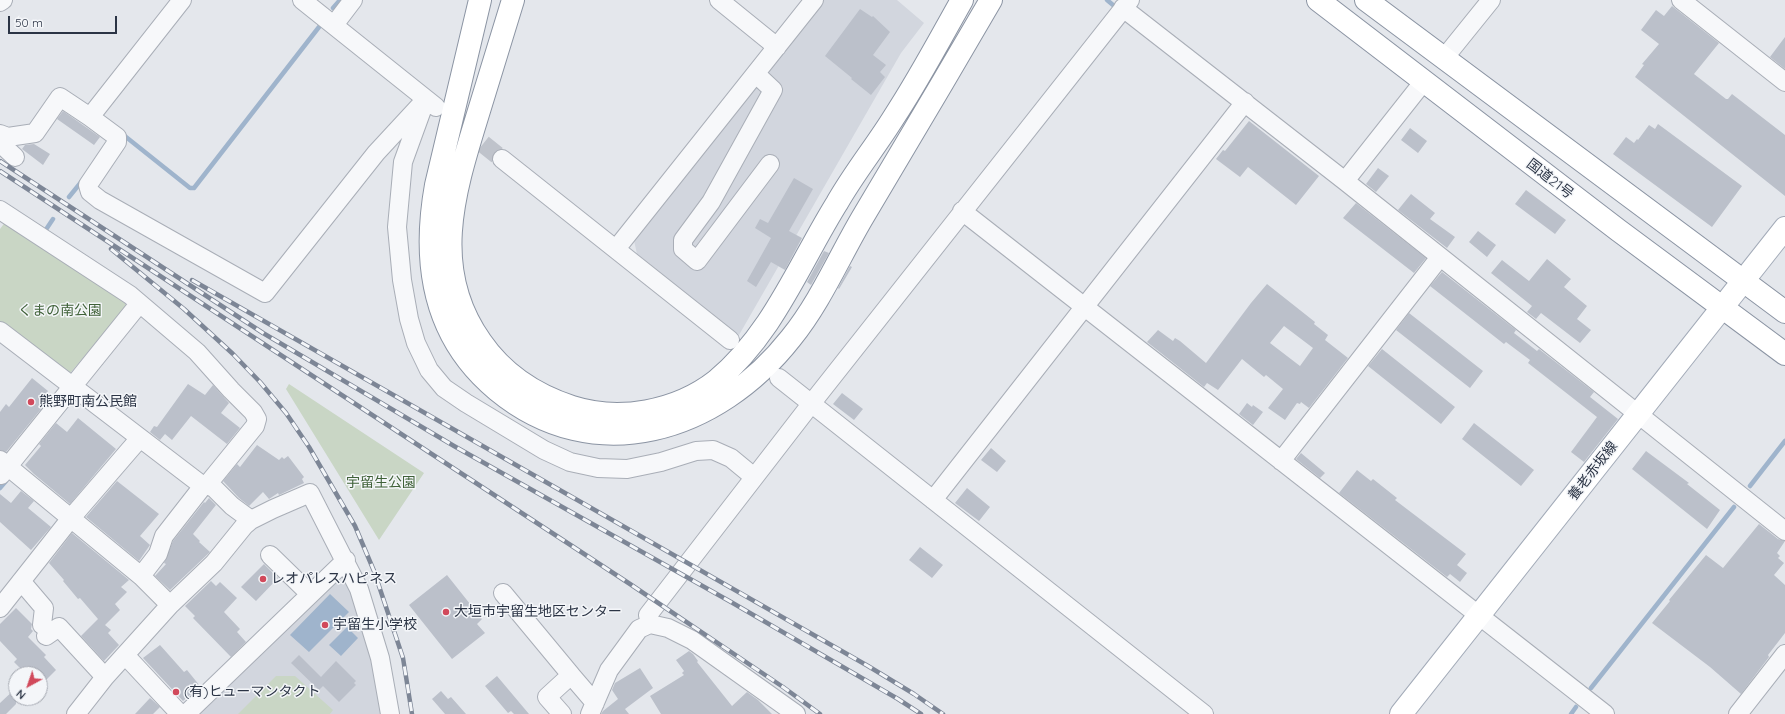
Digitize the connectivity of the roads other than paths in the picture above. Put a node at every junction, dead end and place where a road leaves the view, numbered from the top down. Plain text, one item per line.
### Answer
1 (3, 0) edge
2 (182, 0) edge
3 (302, 0) edge
4 (353, 0) edge
5 (480, 0) edge
6 (494, 0) edge
7 (513, 0) edge
8 (527, 0) edge
9 (719, 0) edge
10 (814, 0) edge
11 (962, 0) edge
12 (991, 0) edge
13 (1318, 0) edge
14 (1366, 0) edge
15 (1491, 0) edge
16 (1681, 0) edge
17 (0, 2) edge
18 (1127, 4) edge
19 (334, 25) junction
20 (777, 47) junction
21 (1445, 57) junction
22 (756, 74) junction
23 (1424, 81) junction
24 (1785, 82) edge
25 (1245, 102) junction
26 (431, 103) junction
27 (90, 117) junction
28 (0, 134) edge
29 (449, 138) junction
30 (0, 143) edge
31 (466, 153) junction
32 (15, 157) dead end
33 (502, 158) tunnel mouth
34 (770, 164) dead end
35 (1344, 181) junction
36 (0, 210) edge
37 (962, 212) junction
38 (1785, 228) edge
39 (616, 249) junction
40 (1440, 257) junction
41 (1743, 281) junction
42 (139, 304) junction
43 (1083, 306) junction
44 (1722, 307) junction
45 (1785, 312) edge
46 (0, 331) edge
47 (730, 340) dead end
48 (1785, 354) edge
49 (779, 378) dead end
50 (73, 386) junction
51 (811, 404) junction
52 (1638, 415) junction
53 (140, 438) junction
54 (1281, 461) junction
55 (3, 467) edge
56 (754, 477) junction
57 (205, 486) junction
58 (933, 500) junction
59 (72, 518) junction
60 (251, 520) junction
61 (1785, 531) edge
62 (270, 555) dead end
63 (346, 560) junction
64 (141, 576) junction
65 (21, 581) junction
66 (503, 593) dead end
67 (310, 594) junction
68 (170, 605) junction
69 (0, 608) edge
70 (1478, 616) junction
71 (650, 624) junction
72 (1785, 654) edge
73 (125, 655) junction
74 (571, 675) junction
75 (106, 677) junction
76 (593, 708) edge
77 (76, 714) edge
78 (180, 714) edge
79 (186, 714) edge
80 (390, 714) edge
81 (562, 714) edge
82 (796, 714) edge
83 (1204, 714) edge
84 (1401, 714) edge
85 (1605, 714) edge
86 (1738, 714) edge

1 - 17 street
2 - 27 street
3 - 19 street
4 - 19 street
5 - 29 main road
6 - 29 main road
7 - 31 main road
8 - 31 main road
9 - 20 street
10 - 20 street
11 - 31 main road
12 - 29 main road
13 - 23 main road, 国道21号
14 - 21 main road
15 - 21 street
16 - 24 street
18 - 25 street
18 - 37 street
19 - 26 street
20 - 22 street
21 - 41 main road
22 - 34 street
22 - 39 street
23 - 35 street
23 - 44 main road, 国道21号
25 - 35 street
25 - 43 street
26 - 27 street
26 - 56 street
27 - 28 street
30 - 32 street
33 - 39 street
35 - 40 street
36 - 42 street
37 - 43 street
37 - 51 street
38 - 41 main road, 養老赤坂線
39 - 47 street
40 - 52 street
40 - 54 street
41 - 44 main road, 養老赤坂線
41 - 45 main road
42 - 50 street
42 - 57 street
43 - 54 street
43 - 58 street
44 - 48 main road, 国道21号
44 - 52 main road, 養老赤坂線
46 - 50 street
49 - 51 street
50 - 53 street
50 - 55 street
51 - 56 street
51 - 58 street
52 - 61 street
52 - 70 main road, 養老赤坂線
53 - 57 street
53 - 59 street
54 - 70 street
55 - 59 street
56 - 71 street
57 - 60 street
57 - 64 street
58 - 83 street
59 - 64 street
59 - 65 street
60 - 63 street
60 - 68 street
62 - 67 street
63 - 67 street
63 - 80 street
64 - 68 street
65 - 69 street
65 - 75 street
66 - 74 street
67 - 79 street
68 - 73 street
70 - 84 main road, 養老赤坂線
70 - 85 street
71 - 76 street
71 - 82 street
72 - 86 street
73 - 75 street
73 - 78 street
74 - 76 street
74 - 81 street
75 - 77 street

